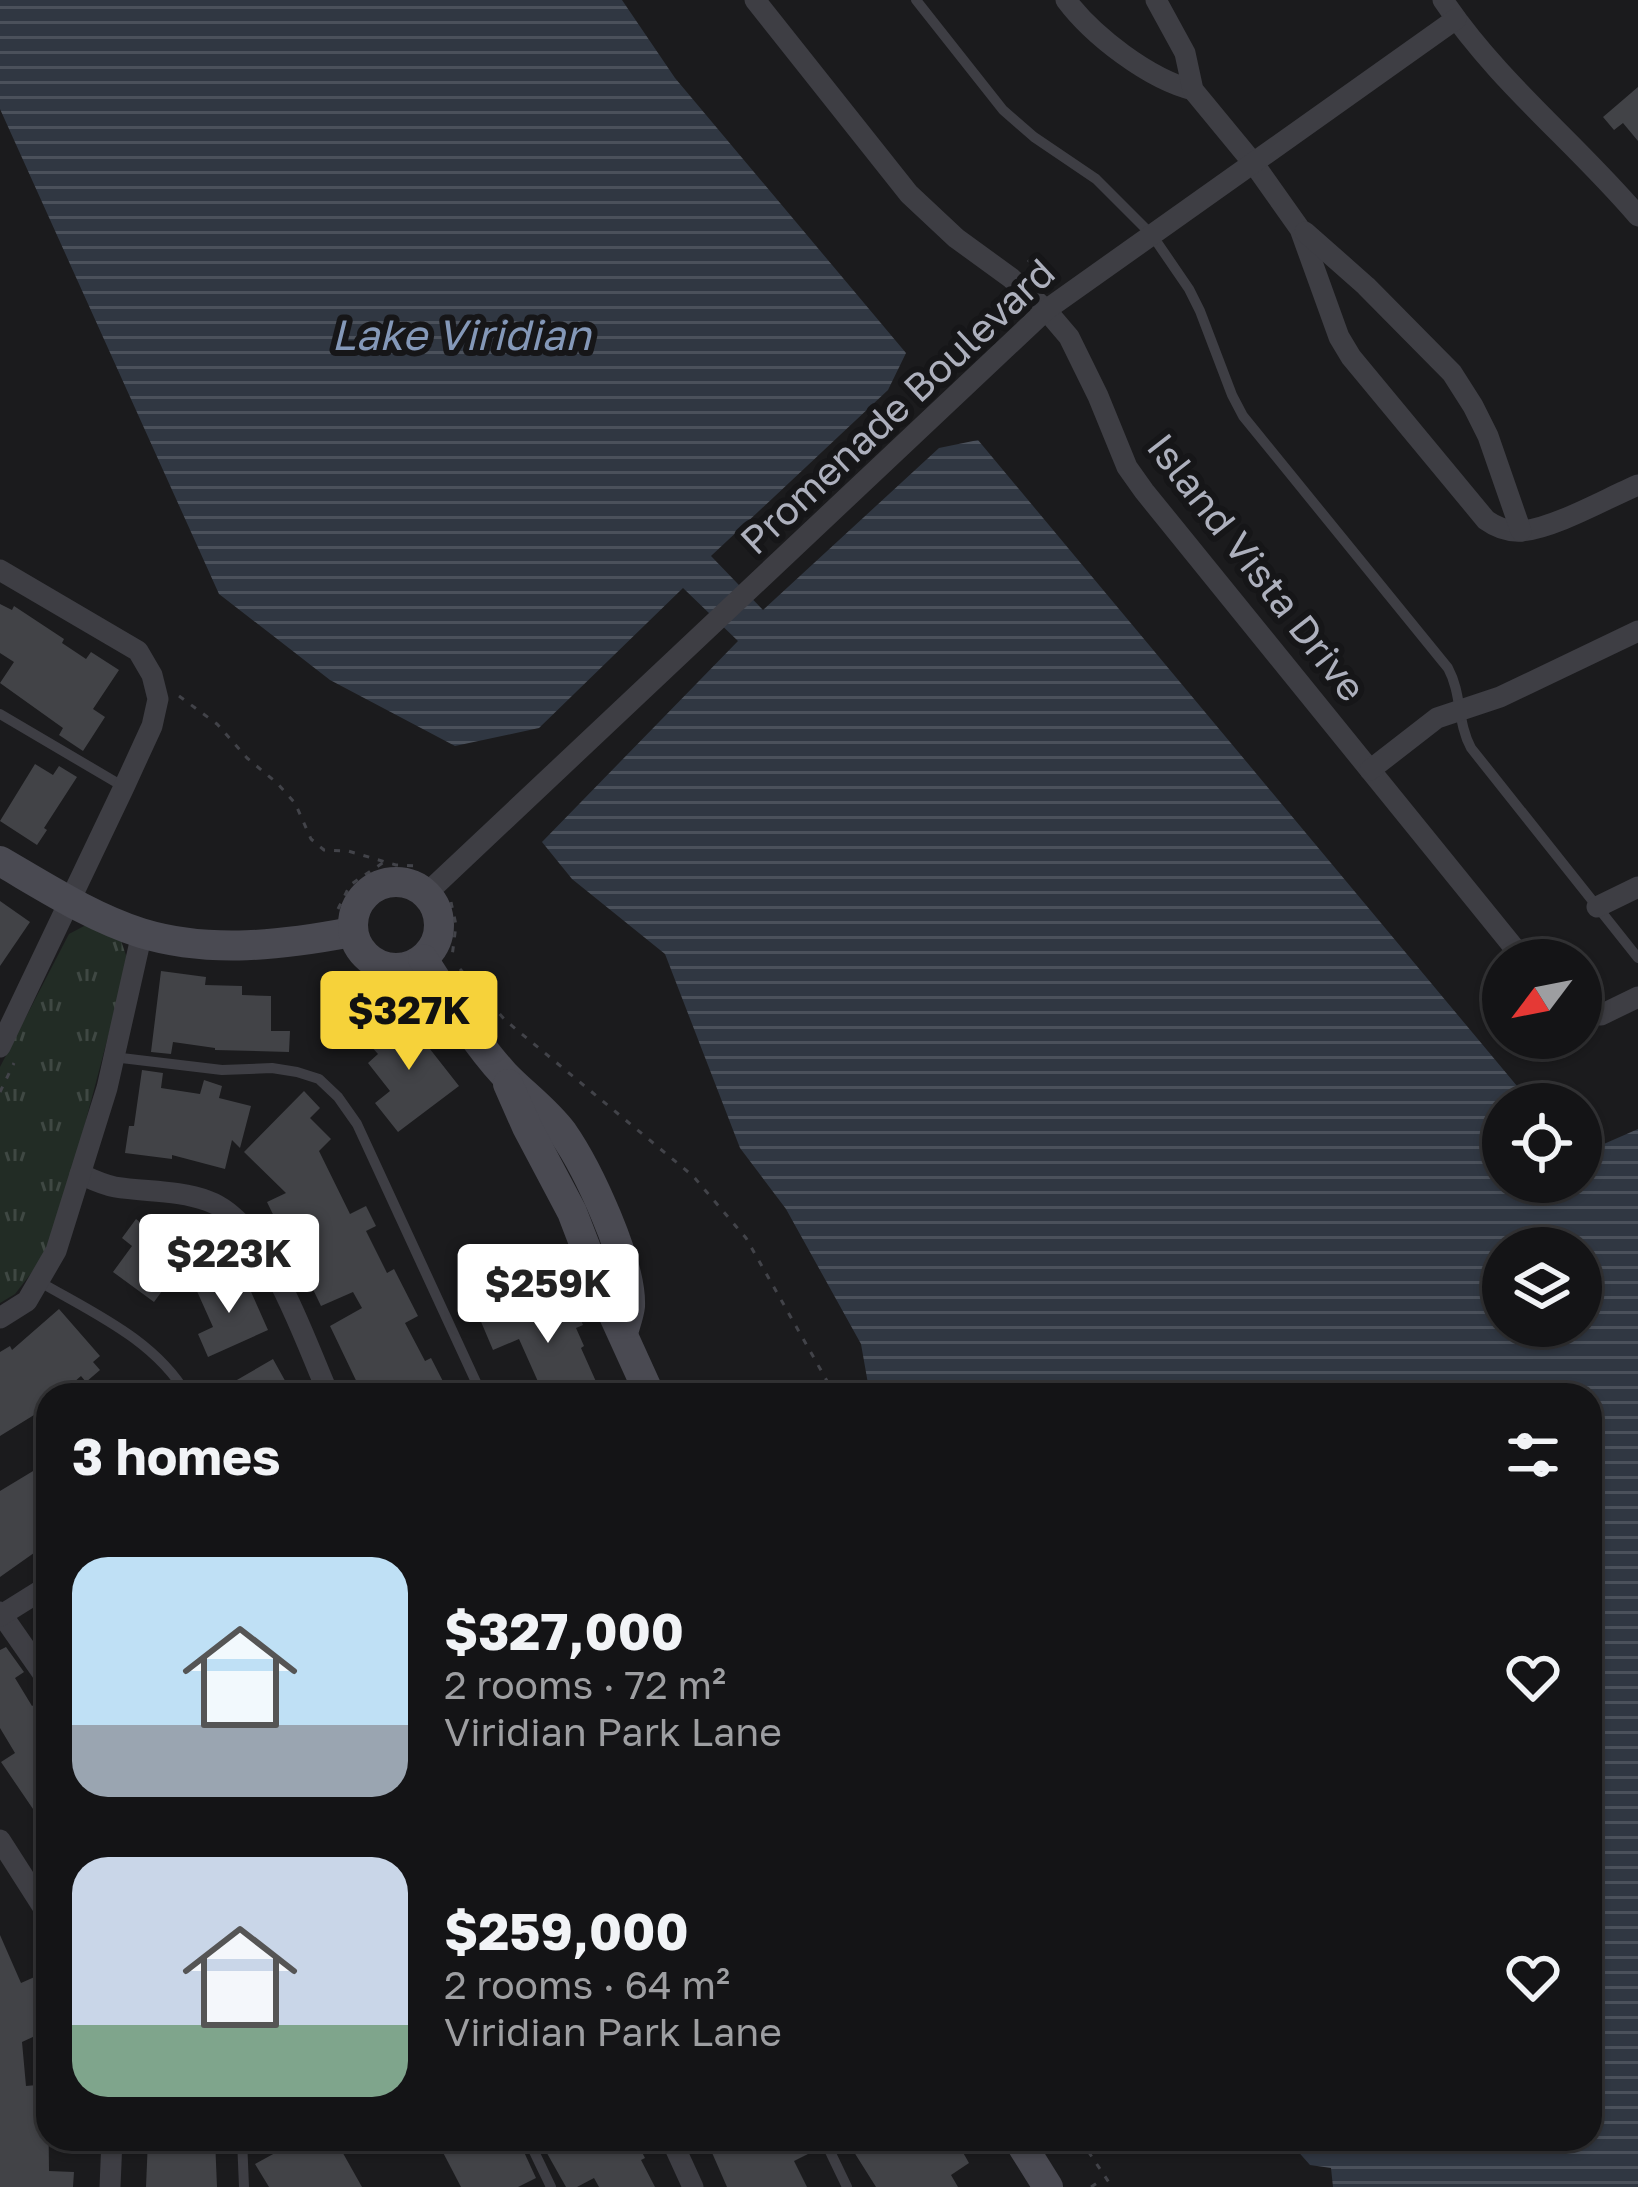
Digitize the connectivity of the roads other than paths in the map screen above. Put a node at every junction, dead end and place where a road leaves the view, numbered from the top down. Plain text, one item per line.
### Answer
1 (755, 0) edge
2 (916, 0) edge
3 (1066, 0) edge
4 (1156, 0) edge
5 (1450, 10) edge
6 (1193, 90) junction
7 (1254, 164) junction
8 (1638, 216) edge
9 (1300, 229) junction
10 (1152, 236) junction
11 (1046, 310) junction
12 (1638, 484) edge
13 (1521, 531) junction
14 (0, 570) edge
15 (1638, 631) edge
16 (1461, 709) junction
17 (0, 714) edge
18 (1370, 770) junction
19 (124, 787) junction
20 (0, 861) edge
21 (431, 885) junction
22 (1638, 886) edge
23 (69, 901) junction
24 (1597, 907) junction
25 (341, 923) junction
26 (142, 933) junction
27 (1507, 939) edge
28 (1638, 958) edge
29 (423, 959) junction
30 (1638, 997) edge
31 (7, 1014) edge
32 (1602, 1015) edge
33 (9, 1051) edge
34 (113, 1057) junction
35 (80, 1174) junction
36 (40, 1282) junction
37 (0, 1318) edge
38 (180, 1383) edge
39 (324, 1383) edge
40 (476, 1383) edge
41 (645, 1383) edge
42 (36, 1593) edge
43 (1, 1614) edge
44 (36, 1664) edge
45 (0, 1840) edge
46 (36, 1878) edge
47 (112, 2151) edge
48 (242, 2151) edge
49 (534, 2151) edge
50 (676, 2151) edge
51 (830, 2151) edge
52 (1026, 2151) edge
53 (110, 2187) edge
54 (244, 2187) edge
55 (550, 2187) edge
56 (693, 2187) edge
57 (847, 2187) edge
58 (1048, 2187) edge

1 - 11 street, Island Vista Drive
2 - 10 lane
3 - 6 street
4 - 6 street
5 - 7 street, Promenade Boulevard
5 - 8 street
6 - 7 street
7 - 9 street
7 - 10 street, Promenade Boulevard
9 - 13 street
9 - 13 street
10 - 11 street, Promenade Boulevard
10 - 16 lane
11 - 18 street, Island Vista Drive
11 - 21 street, Promenade Boulevard
12 - 13 street
14 - 19 street
15 - 16 street
16 - 18 street
16 - 24 lane
17 - 19 lane
18 - 27 street, Island Vista Drive
19 - 23 street
20 - 23 street
21 - 25 street
21 - 29 street
22 - 24 street
23 - 26 street
23 - 31 street
24 - 28 lane
25 - 26 street
25 - 29 street
26 - 34 street
29 - 41 street
30 - 32 street
31 - 33 street
34 - 35 street
34 - 40 lane
35 - 36 street
35 - 39 street
36 - 37 street
36 - 38 lane
42 - 43 street
43 - 44 street
45 - 46 street
47 - 53 street
48 - 54 lane
49 - 55 lane
50 - 56 street
51 - 57 lane
52 - 58 street

